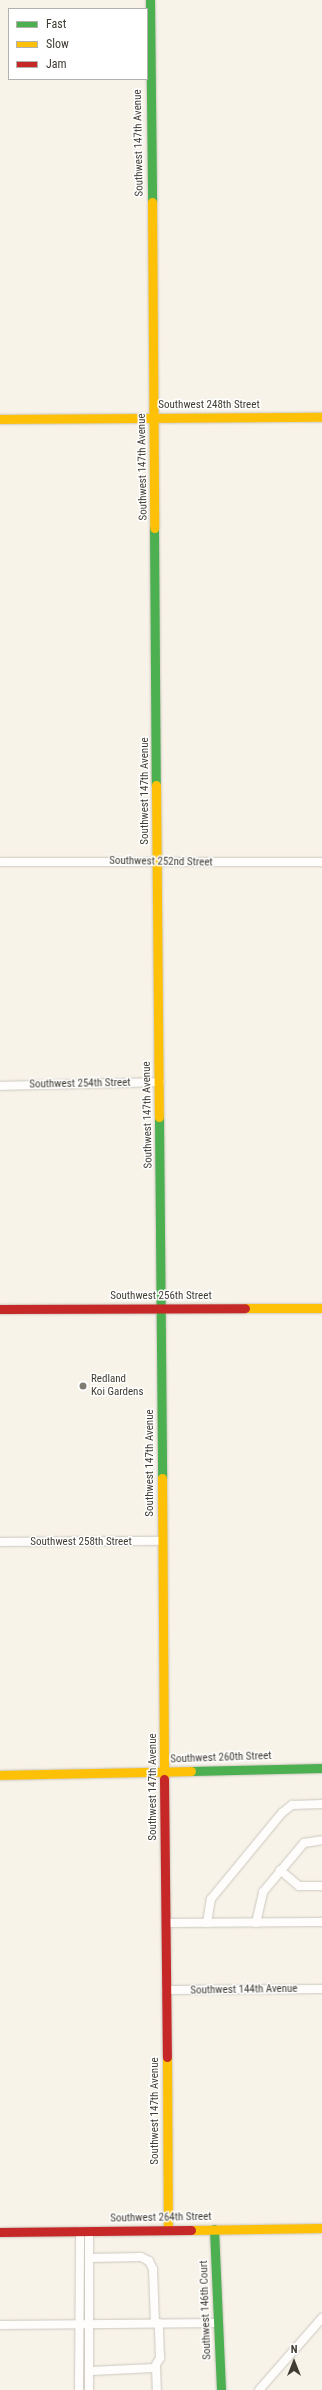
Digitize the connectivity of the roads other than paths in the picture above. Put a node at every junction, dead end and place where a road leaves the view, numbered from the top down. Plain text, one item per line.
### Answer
1 (150, 0) edge
2 (322, 417) edge
3 (154, 418) junction
4 (0, 419) edge
5 (157, 860) junction
6 (0, 862) edge
7 (322, 862) edge
8 (160, 1082) junction
9 (0, 1086) edge
10 (162, 1308) junction
11 (322, 1308) edge
12 (0, 1309) edge
13 (162, 1541) junction
14 (0, 1542) edge
15 (322, 1768) edge
16 (164, 1772) junction
17 (0, 1775) edge
18 (322, 1804) edge
19 (322, 1840) edge
20 (280, 1870) junction
21 (322, 1886) edge
22 (322, 1922) edge
23 (166, 1923) junction
24 (207, 1923) junction
25 (256, 1923) junction
26 (322, 1989) edge
27 (166, 1990) junction
28 (322, 2228) edge
29 (214, 2229) junction
30 (168, 2230) junction
31 (80, 2231) junction
32 (89, 2231) junction
33 (0, 2232) edge
34 (89, 2258) junction
35 (322, 2318) edge
36 (157, 2323) junction
37 (218, 2323) junction
38 (80, 2324) junction
39 (90, 2324) junction
40 (0, 2325) edge
41 (156, 2366) junction
42 (91, 2371) junction
43 (79, 2390) edge
44 (89, 2390) edge
45 (157, 2390) edge
46 (221, 2390) edge
47 (259, 2390) edge

1 - 3 street, Southwest 147th Avenue
2 - 3 street, Southwest 248th Street
3 - 4 street, Southwest 248th Street
3 - 5 street, Southwest 147th Avenue
5 - 6 street, Southwest 252nd Street
5 - 7 street, Southwest 252nd Street
5 - 8 street, Southwest 147th Avenue
8 - 9 street, Southwest 254th Street
8 - 10 street, Southwest 147th Avenue
10 - 11 street, Southwest 256th Street
10 - 12 street, Southwest 256th Street
10 - 13 street, Southwest 147th Avenue
13 - 14 street, Southwest 258th Street
13 - 16 street, Southwest 147th Avenue
15 - 16 street, Southwest 260th Street
16 - 17 street, Southwest 260th Street
16 - 23 street, Southwest 147th Avenue
18 - 24 street
19 - 20 street
20 - 21 street
20 - 25 street
22 - 25 street
23 - 24 street
23 - 27 street, Southwest 147th Avenue
24 - 25 street
26 - 27 street, Southwest 144th Avenue
27 - 30 street, Southwest 147th Avenue
28 - 29 street, Southwest 264th Street
29 - 30 street, Southwest 264th Street
29 - 37 street, Southwest 146th Court
30 - 32 street, Southwest 264th Street
31 - 32 street, Southwest 264th Street
31 - 33 street, Southwest 264th Street
31 - 38 street
32 - 34 street
34 - 36 street
34 - 39 street
35 - 47 street
36 - 37 street
36 - 39 street
36 - 41 street
37 - 46 street, Southwest 146th Court
38 - 39 street
38 - 40 street
38 - 43 street
39 - 42 street
41 - 42 street
41 - 45 street
42 - 44 street

